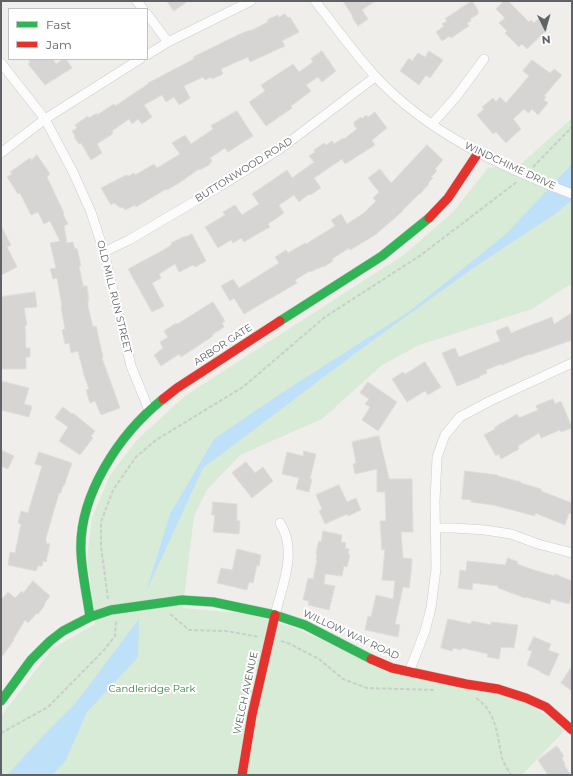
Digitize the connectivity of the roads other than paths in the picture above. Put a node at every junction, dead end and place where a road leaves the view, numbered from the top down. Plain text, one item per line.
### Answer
1 (251, 1) edge
2 (315, 1) edge
3 (148, 15) edge
4 (168, 42) junction
5 (148, 54) edge
6 (484, 59) dead end
7 (138, 60) edge
8 (1, 63) edge
9 (376, 77) junction
10 (45, 119) junction
11 (432, 124) junction
12 (1, 153) edge
13 (478, 153) junction
14 (572, 194) edge
15 (104, 252) junction
16 (572, 363) edge
17 (149, 410) junction
18 (280, 523) dead end
19 (435, 528) junction
20 (572, 553) edge
21 (275, 615) junction
22 (90, 617) junction
23 (409, 672) junction
24 (1, 701) edge
25 (572, 730) edge
26 (242, 775) edge

1 - 4 street
2 - 9 street, WINDCHIME DRIVE
3 - 4 street
4 - 5 street
6 - 11 street
7 - 10 street
8 - 10 street, OLD MILL RUN STREET
9 - 11 street, WINDCHIME DRIVE
9 - 15 street, BUTTONWOOD ROAD
10 - 12 street
10 - 15 street, OLD MILL RUN STREET
11 - 13 street, WINDCHIME DRIVE
13 - 14 street, WINDCHIME DRIVE
13 - 17 street, ARBOR GATE
15 - 17 street, OLD MILL RUN STREET
16 - 19 street
17 - 22 street, ARBOR GATE
18 - 21 street
19 - 20 street
19 - 23 street
21 - 22 street, WILLOW WAY ROAD
21 - 23 street, WILLOW WAY ROAD
21 - 26 street, WELCH AVENUE
22 - 24 street, WILLOW WAY ROAD
23 - 25 street, WILLOW WAY ROAD

